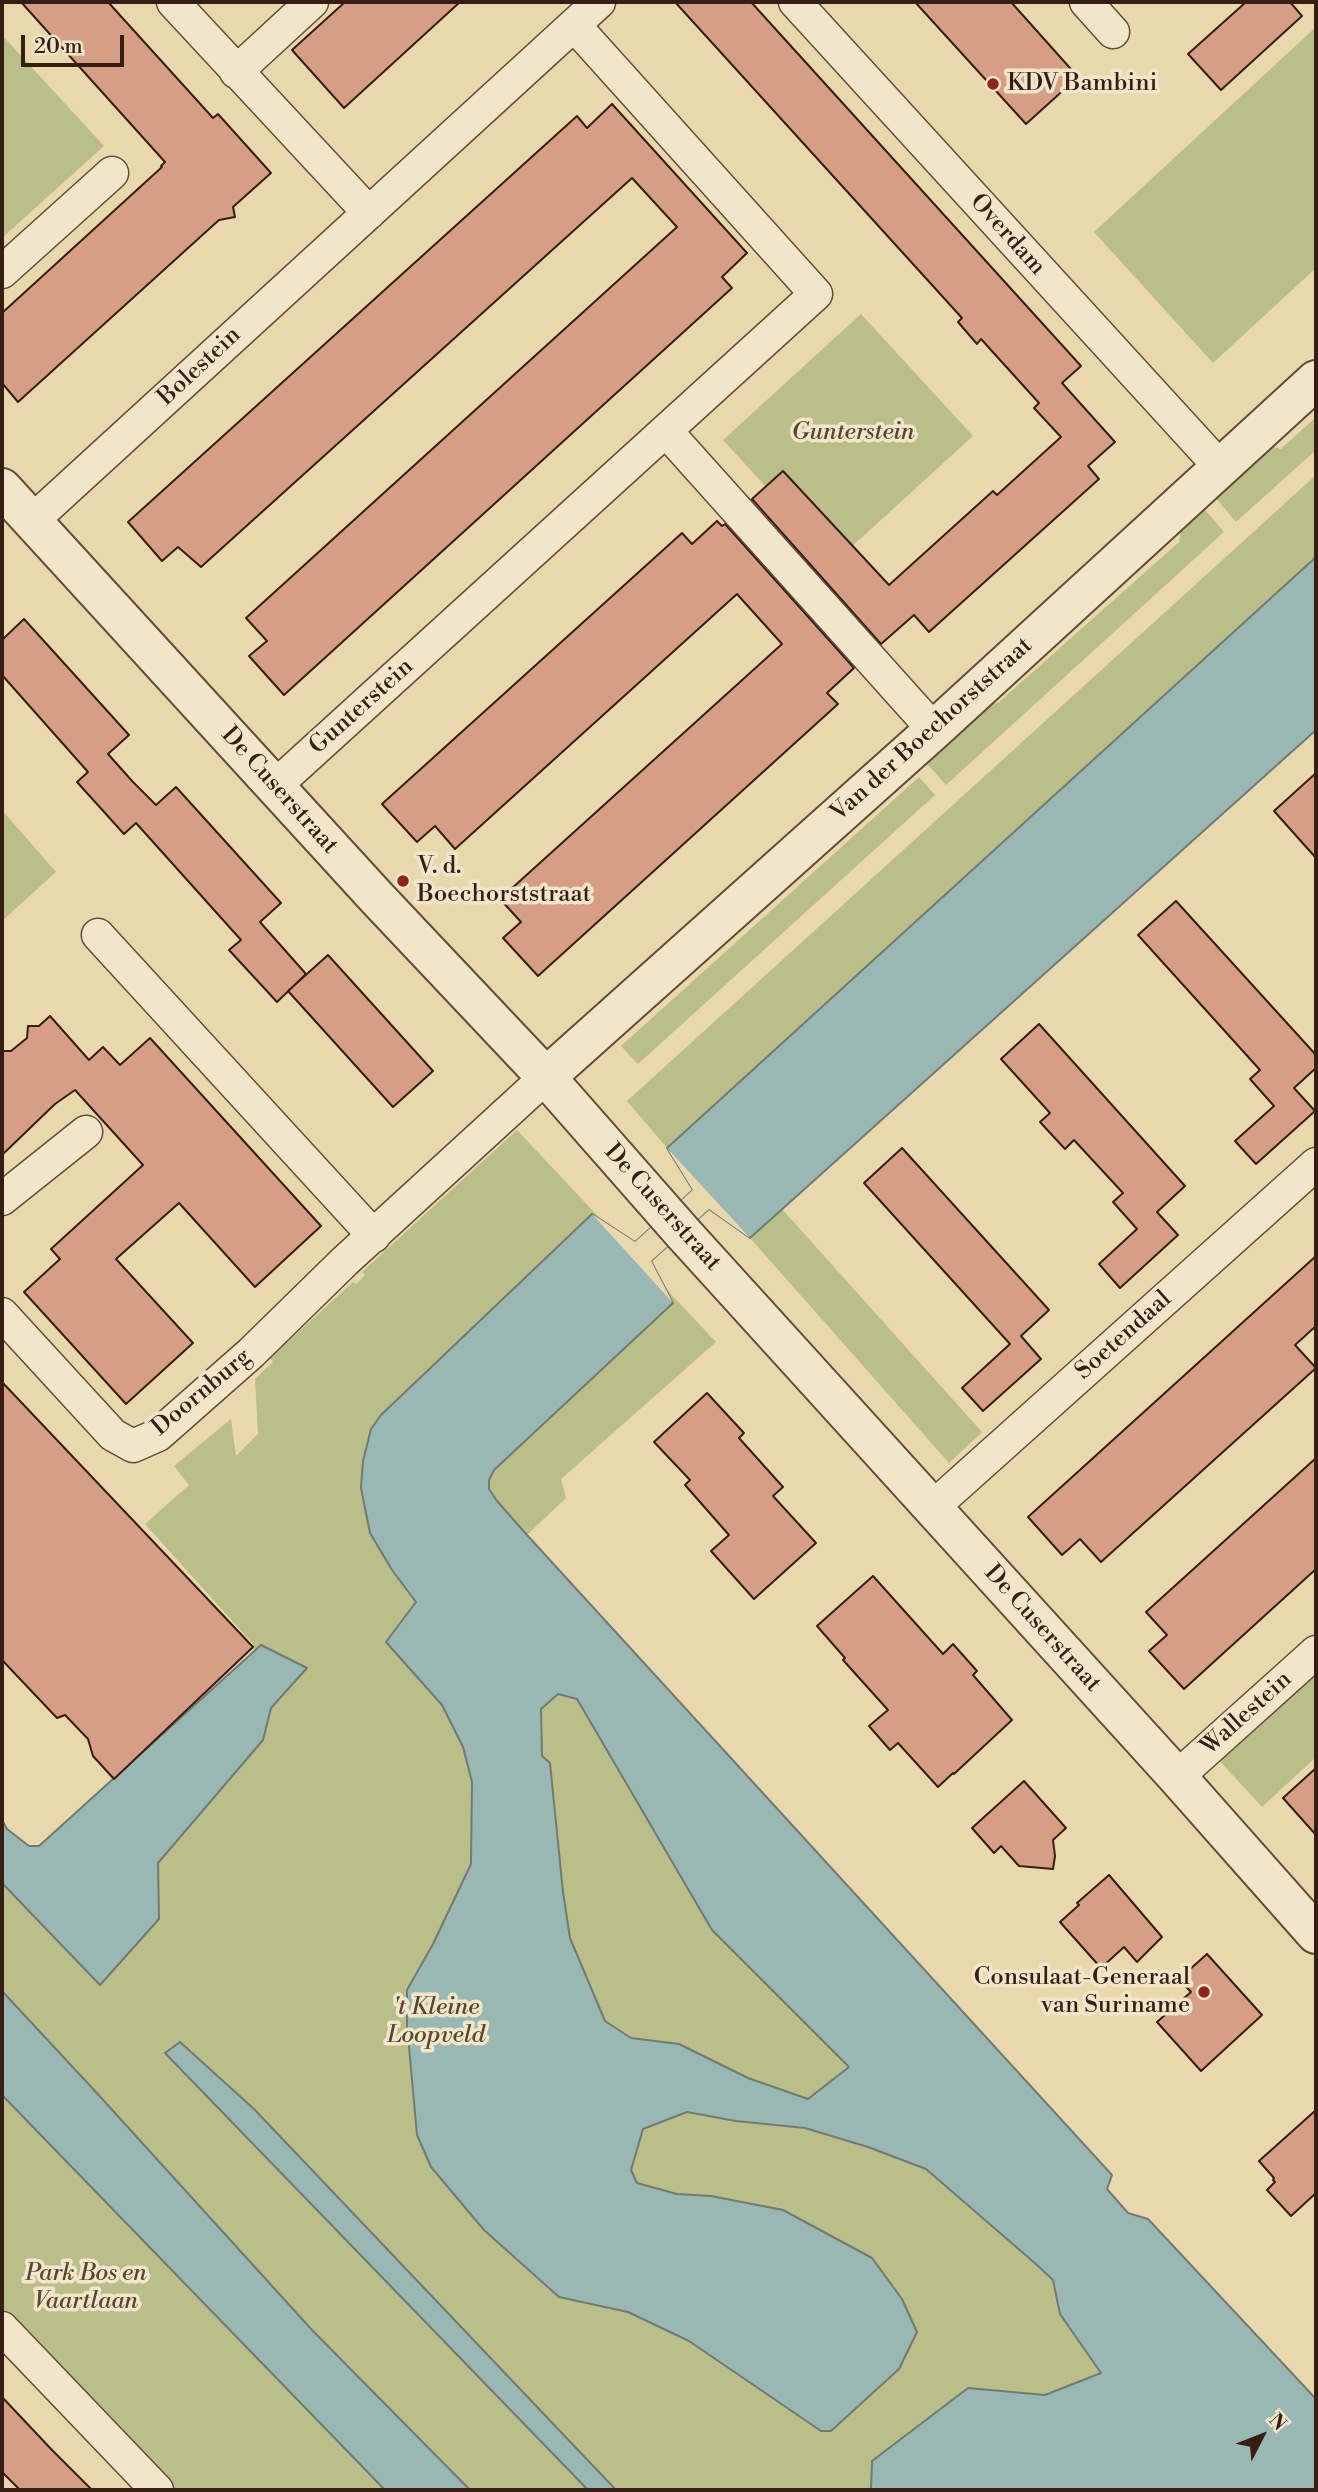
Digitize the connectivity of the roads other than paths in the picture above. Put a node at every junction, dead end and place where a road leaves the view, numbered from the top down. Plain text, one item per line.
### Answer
1 (173, 2) edge
2 (599, 2) edge
3 (795, 2) edge
4 (1086, 2) edge
5 (293, 8) edge
6 (574, 24) junction
7 (1113, 32) dead end
8 (236, 72) junction
9 (112, 173) dead end
10 (369, 213) junction
11 (2, 272) edge
12 (1316, 380) edge
13 (666, 431) junction
14 (1220, 467) junction
15 (2, 488) edge
16 (32, 521) junction
17 (934, 730) junction
18 (275, 786) junction
19 (98, 935) dead end
20 (545, 1077) junction
21 (86, 1132) dead end
22 (1316, 1164) edge
23 (2, 1199) edge
24 (374, 1236) junction
25 (2, 1314) edge
26 (932, 1508) junction
27 (1316, 1652) edge
28 (1177, 1777) junction
29 (1316, 1934) edge
30 (2, 2328) edge
31 (157, 2490) edge

1 - 8 street
2 - 6 street, Bolestein
3 - 14 street, Overdam
4 - 7 street
5 - 8 street
6 - 10 street, Bolestein
6 - 13 street, Gunterstein
8 - 10 street
9 - 11 street
10 - 16 street, Bolestein
12 - 14 street, Van der Boechorststraat
13 - 17 street
13 - 18 street, Gunterstein
14 - 17 street, Van der Boechorststraat
15 - 16 street, De Cuserstraat
16 - 18 street, De Cuserstraat
17 - 20 street, Van der Boechorststraat
18 - 20 street, De Cuserstraat
19 - 24 street
20 - 24 street, Doornburg
20 - 26 street, De Cuserstraat
21 - 23 street
22 - 26 street, Soetendaal
24 - 25 street, Doornburg
26 - 28 street, De Cuserstraat
27 - 28 street, Wallestein
28 - 29 street, De Cuserstraat
30 - 31 street

